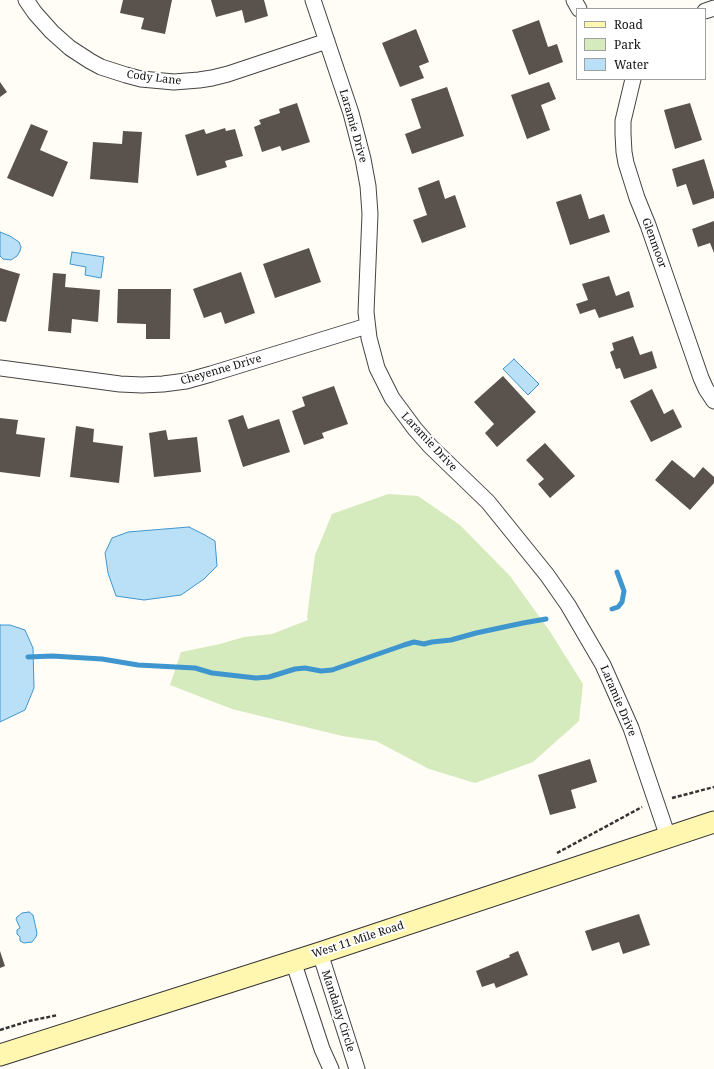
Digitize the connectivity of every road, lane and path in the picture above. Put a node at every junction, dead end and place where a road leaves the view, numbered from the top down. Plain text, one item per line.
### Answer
1 (26, 0) edge
2 (313, 0) edge
3 (327, 41) junction
4 (633, 80) edge
5 (367, 326) junction
6 (0, 368) edge
7 (714, 401) edge
8 (714, 787) edge
9 (656, 803) junction
10 (714, 822) edge
11 (668, 837) junction
12 (553, 854) dead end
13 (320, 953) junction
14 (293, 961) junction
15 (65, 1013) dead end
16 (0, 1030) edge
17 (0, 1055) edge
18 (331, 1069) edge
19 (357, 1069) edge

1 - 3 street, Cody Lane
2 - 3 street, Laramie Drive
3 - 5 street, Laramie Drive
4 - 7 street, Glenmoor
5 - 6 street, Cheyenne Drive
5 - 9 street, Laramie Drive
8 - 9 path
9 - 11 street, Laramie Drive
9 - 12 path
10 - 11 street, West 11 Mile Road
11 - 13 street, West 11 Mile Road
13 - 14 street, West 11 Mile Road
13 - 19 street, Mandalay Circle
14 - 17 street, West 11 Mile Road
14 - 18 street
15 - 16 path

